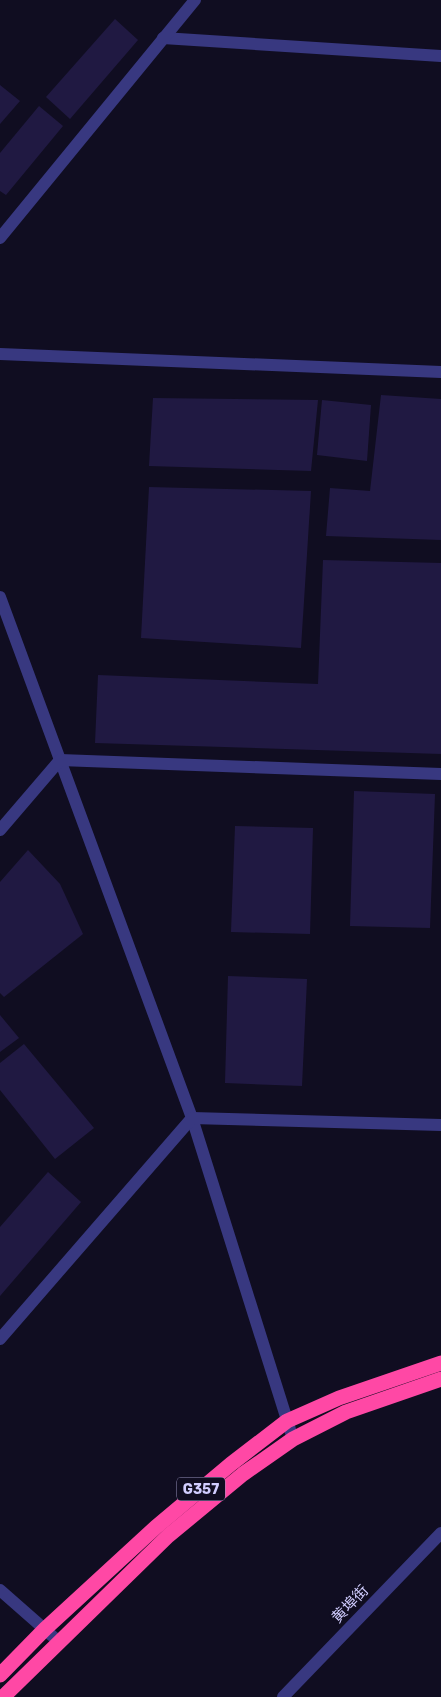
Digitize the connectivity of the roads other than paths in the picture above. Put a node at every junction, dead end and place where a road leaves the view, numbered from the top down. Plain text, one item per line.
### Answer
1 (195, 0) edge
2 (163, 38) junction
3 (441, 56) edge
4 (0, 238) edge
5 (0, 354) edge
6 (441, 372) edge
7 (0, 597) edge
8 (60, 760) junction
9 (441, 774) edge
10 (0, 830) edge
11 (192, 1118) junction
12 (441, 1125) edge
13 (0, 1339) edge
14 (441, 1362) edge
15 (441, 1379) edge
16 (288, 1421) junction
17 (293, 1439) junction
18 (441, 1533) edge
19 (0, 1590) edge
20 (45, 1629) junction
21 (58, 1641) junction
22 (0, 1675) edge
23 (3, 1697) edge
24 (283, 1697) edge

1 - 2 street
2 - 3 street
2 - 4 street
5 - 6 street
7 - 8 street
8 - 9 street
8 - 10 street
8 - 11 street
11 - 12 street
11 - 13 street
11 - 16 street
14 - 16 highway, G357
15 - 17 highway, G357
16 - 17 street
16 - 20 highway, G357
17 - 21 highway, G357
18 - 24 street, 黄埠街
19 - 20 street
20 - 21 street
20 - 22 highway, G357
21 - 23 highway, G357

